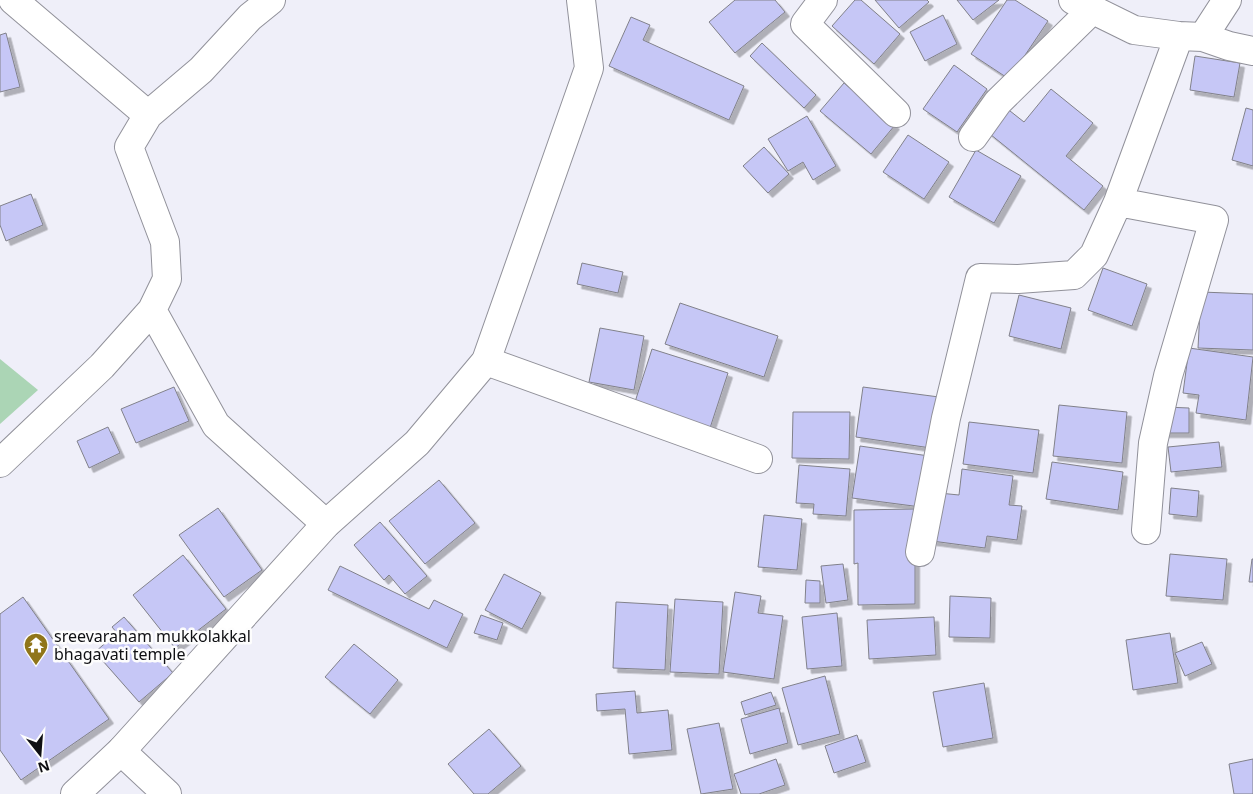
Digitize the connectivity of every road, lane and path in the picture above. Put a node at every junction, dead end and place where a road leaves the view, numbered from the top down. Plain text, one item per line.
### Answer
1 (13, 0) edge
2 (271, 0) edge
3 (581, 0) edge
4 (823, 0) edge
5 (1227, 0) edge
6 (1083, 5) edge
7 (1191, 36) junction
8 (1253, 52) edge
9 (896, 113) dead end
10 (148, 115) junction
11 (973, 137) dead end
12 (1118, 202) junction
13 (152, 310) junction
14 (486, 361) junction
15 (758, 459) dead end
16 (0, 462) edge
17 (326, 524) junction
18 (1146, 530) dead end
19 (920, 552) dead end
20 (121, 751) junction
21 (76, 794) edge
22 (167, 794) edge

1 - 10 street
2 - 10 street
3 - 14 street
4 - 9 street
5 - 7 street
6 - 7 street
6 - 11 street
7 - 8 street
7 - 12 street
10 - 13 street
12 - 18 street
12 - 19 street
13 - 16 street
13 - 17 street
14 - 15 street
14 - 17 street
17 - 20 street
20 - 21 street
20 - 22 street

